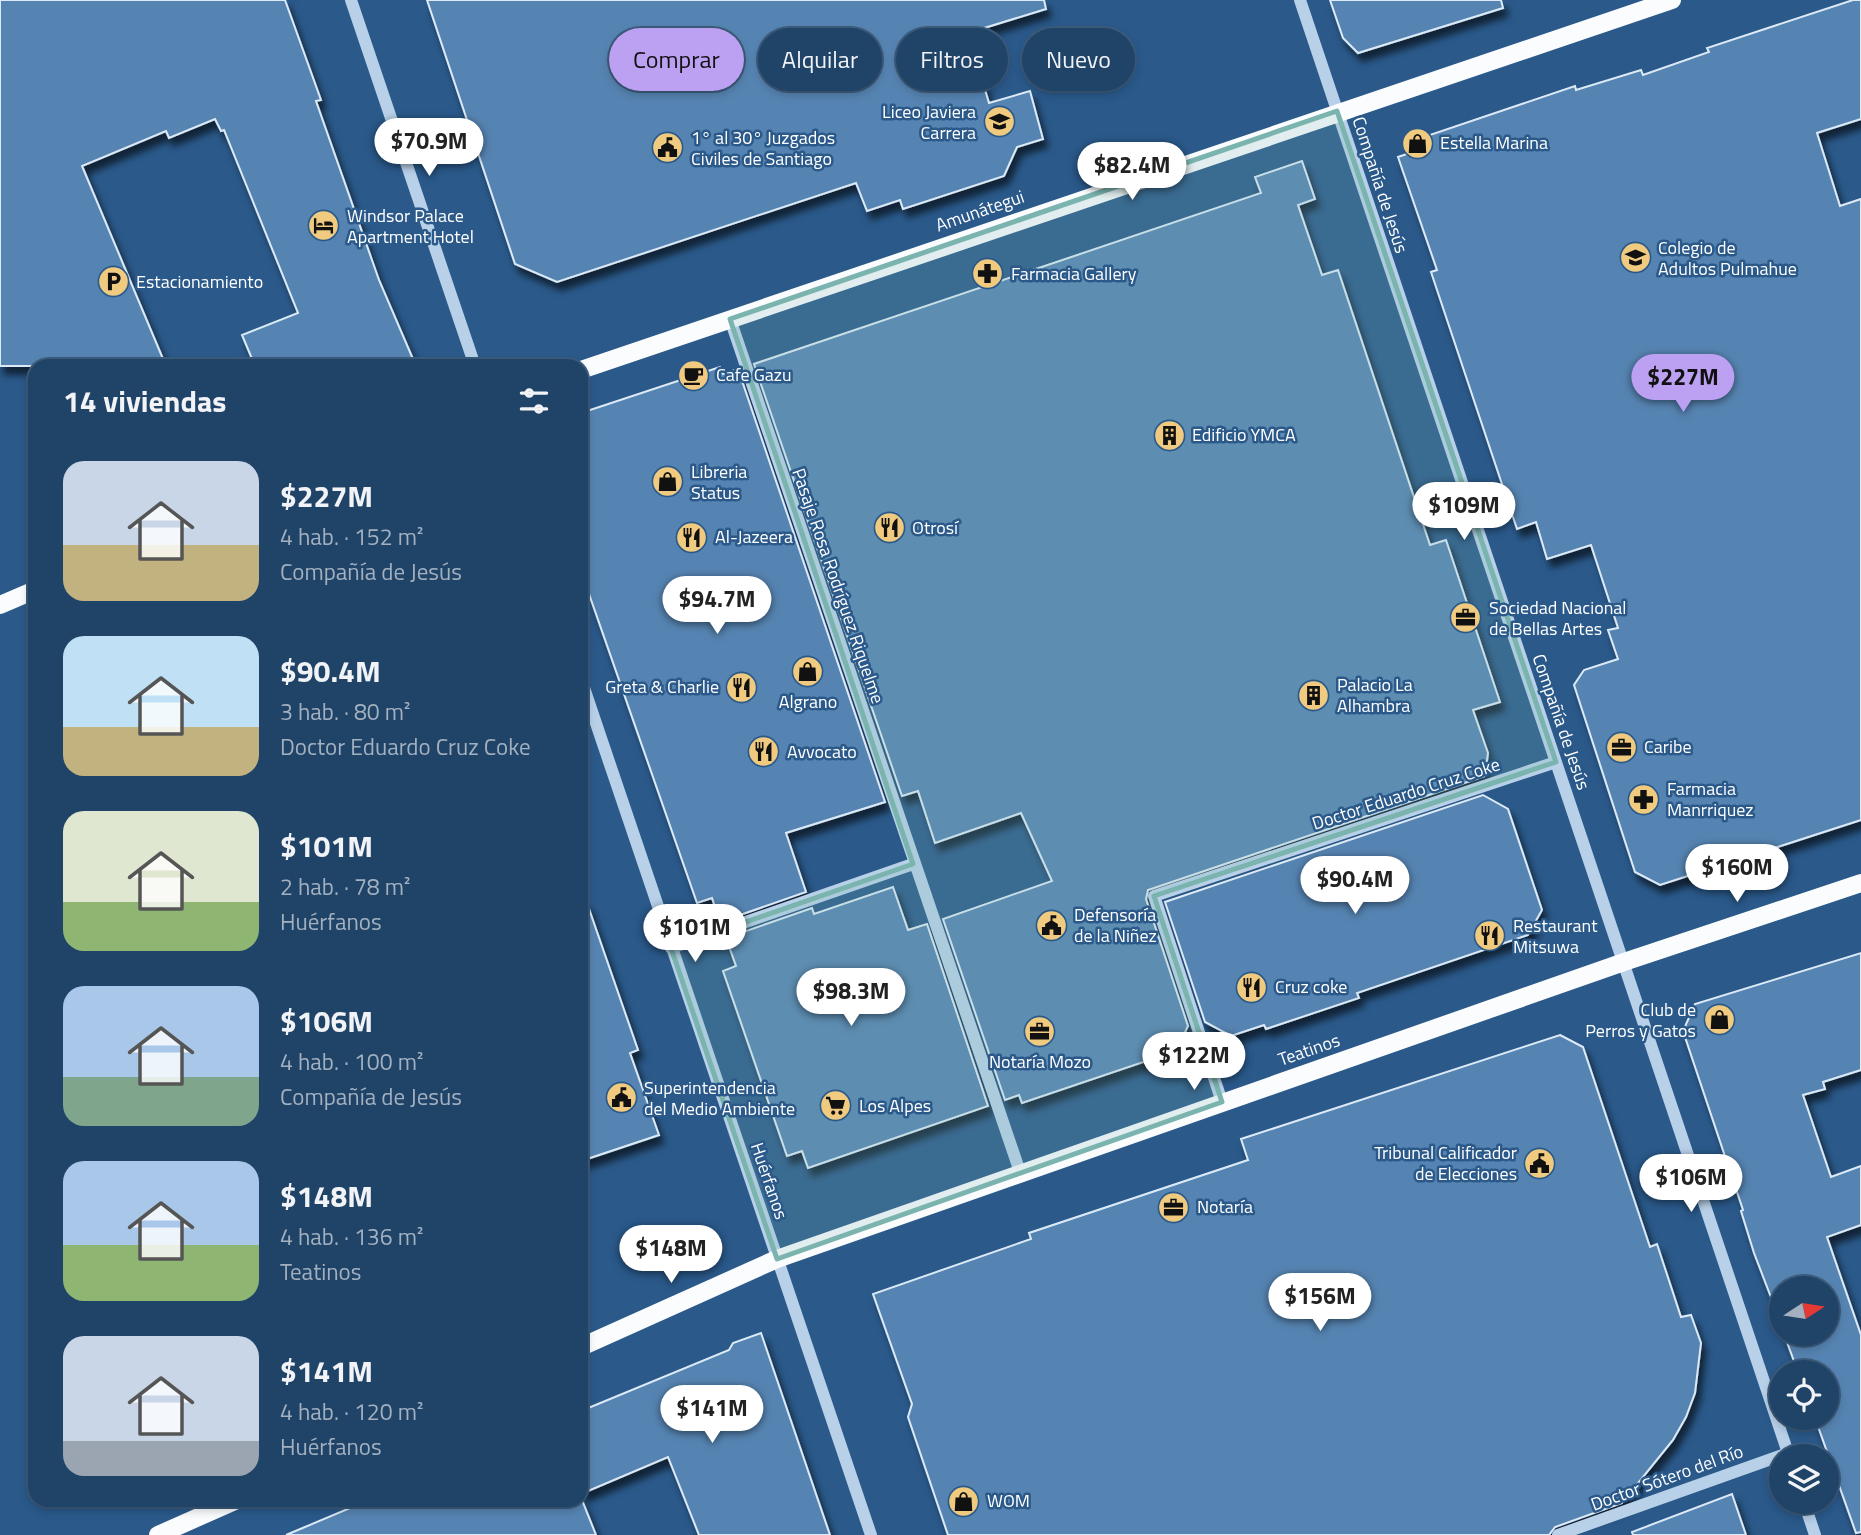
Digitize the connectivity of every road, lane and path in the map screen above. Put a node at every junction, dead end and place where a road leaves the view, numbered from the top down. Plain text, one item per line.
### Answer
1 (351, 0) edge
2 (1300, 0) edge
3 (1672, 0) edge
4 (1338, 111) junction
5 (730, 319) junction
6 (473, 359) edge
7 (588, 368) edge
8 (28, 593) edge
9 (0, 605) edge
10 (588, 700) edge
11 (1556, 762) junction
12 (913, 864) junction
13 (1861, 883) edge
14 (671, 948) junction
15 (1624, 962) junction
16 (1222, 1102) junction
17 (1020, 1172) junction
18 (778, 1259) junction
19 (588, 1344) edge
20 (1784, 1444) edge
21 (1769, 1462) edge
22 (221, 1507) edge
23 (1808, 1514) edge
24 (158, 1535) edge
25 (871, 1535) edge
26 (1558, 1535) edge
27 (1815, 1535) edge

1 - 6 street
2 - 4 street, Compañía de Jesús
3 - 4 main road, Amunátegui
4 - 5 main road, Amunátegui
4 - 11 street, Compañía de Jesús
5 - 7 main road, Amunátegui
5 - 12 street, Pasaje Rosa Rodríguez Riquelme
8 - 9 main road
10 - 14 street, Huérfanos
11 - 15 street, Compañía de Jesús
11 - 16 street, Doctor Eduardo Cruz Coke
12 - 14 street
12 - 17 street, Pasaje Rosa Rodríguez Riquelme
13 - 15 main road, Teatinos
14 - 18 street, Huérfanos
15 - 16 main road, Teatinos
15 - 20 street, Compañía de Jesús
16 - 17 main road, Teatinos
17 - 18 main road, Teatinos
18 - 19 main road, Teatinos
18 - 25 street, Huérfanos
21 - 26 street, Doctor Sótero del Río
22 - 24 main road
23 - 27 street

